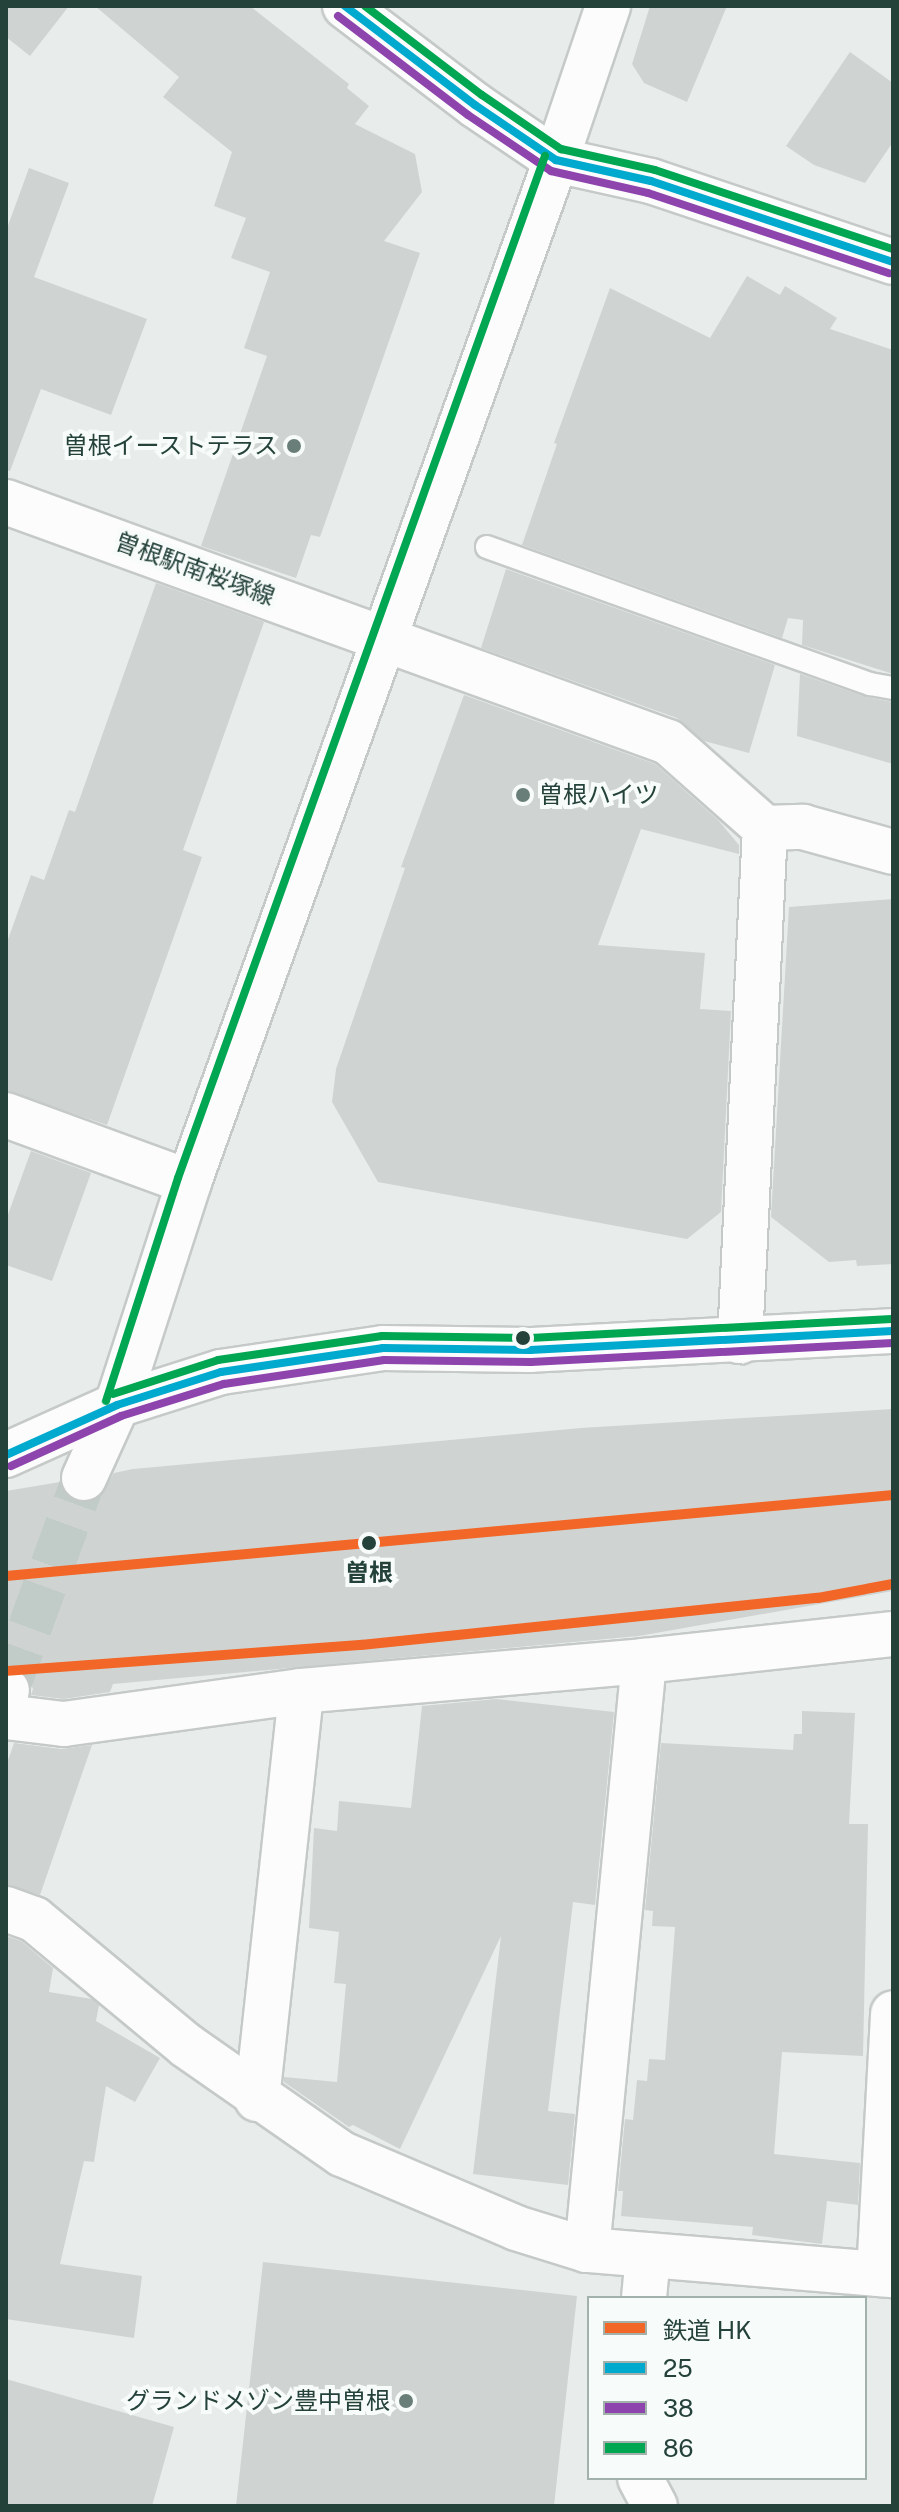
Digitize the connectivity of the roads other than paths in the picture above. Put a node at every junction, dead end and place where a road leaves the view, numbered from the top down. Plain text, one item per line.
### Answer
1 (345, 6) edge
2 (608, 6) edge
3 (556, 160) junction
4 (893, 262) edge
5 (6, 502) edge
6 (487, 547) dead end
7 (384, 636) junction
8 (893, 688) edge
9 (765, 828) junction
10 (893, 852) edge
11 (6, 1115) edge
12 (189, 1182) junction
13 (893, 1331) edge
14 (740, 1341) junction
15 (117, 1405) junction
16 (6, 1455) edge
17 (84, 1478) tunnel mouth
18 (893, 1634) edge
19 (644, 1661) junction
20 (301, 1691) junction
21 (6, 1717) edge
22 (6, 1909) edge
23 (893, 2013) edge
24 (257, 2099) junction
25 (587, 2250) junction
26 (648, 2255) junction
27 (886, 2274) edge
28 (644, 2296) edge
29 (641, 2480) edge
30 (655, 2506) edge

1 - 3 street
2 - 3 street
3 - 4 street
3 - 7 street
5 - 7 street, 曽根駅南桜塚線
6 - 8 lane
7 - 9 street, 曽根駅南桜塚線
7 - 12 street
9 - 10 street
9 - 14 street
11 - 12 street
12 - 15 street
13 - 14 street
14 - 15 street
15 - 16 street
15 - 17 street
18 - 19 street
19 - 20 street
19 - 25 street
20 - 21 street
20 - 24 street
22 - 24 street
23 - 27 street
24 - 25 street
25 - 26 street
26 - 27 street
26 - 28 street
29 - 30 street

